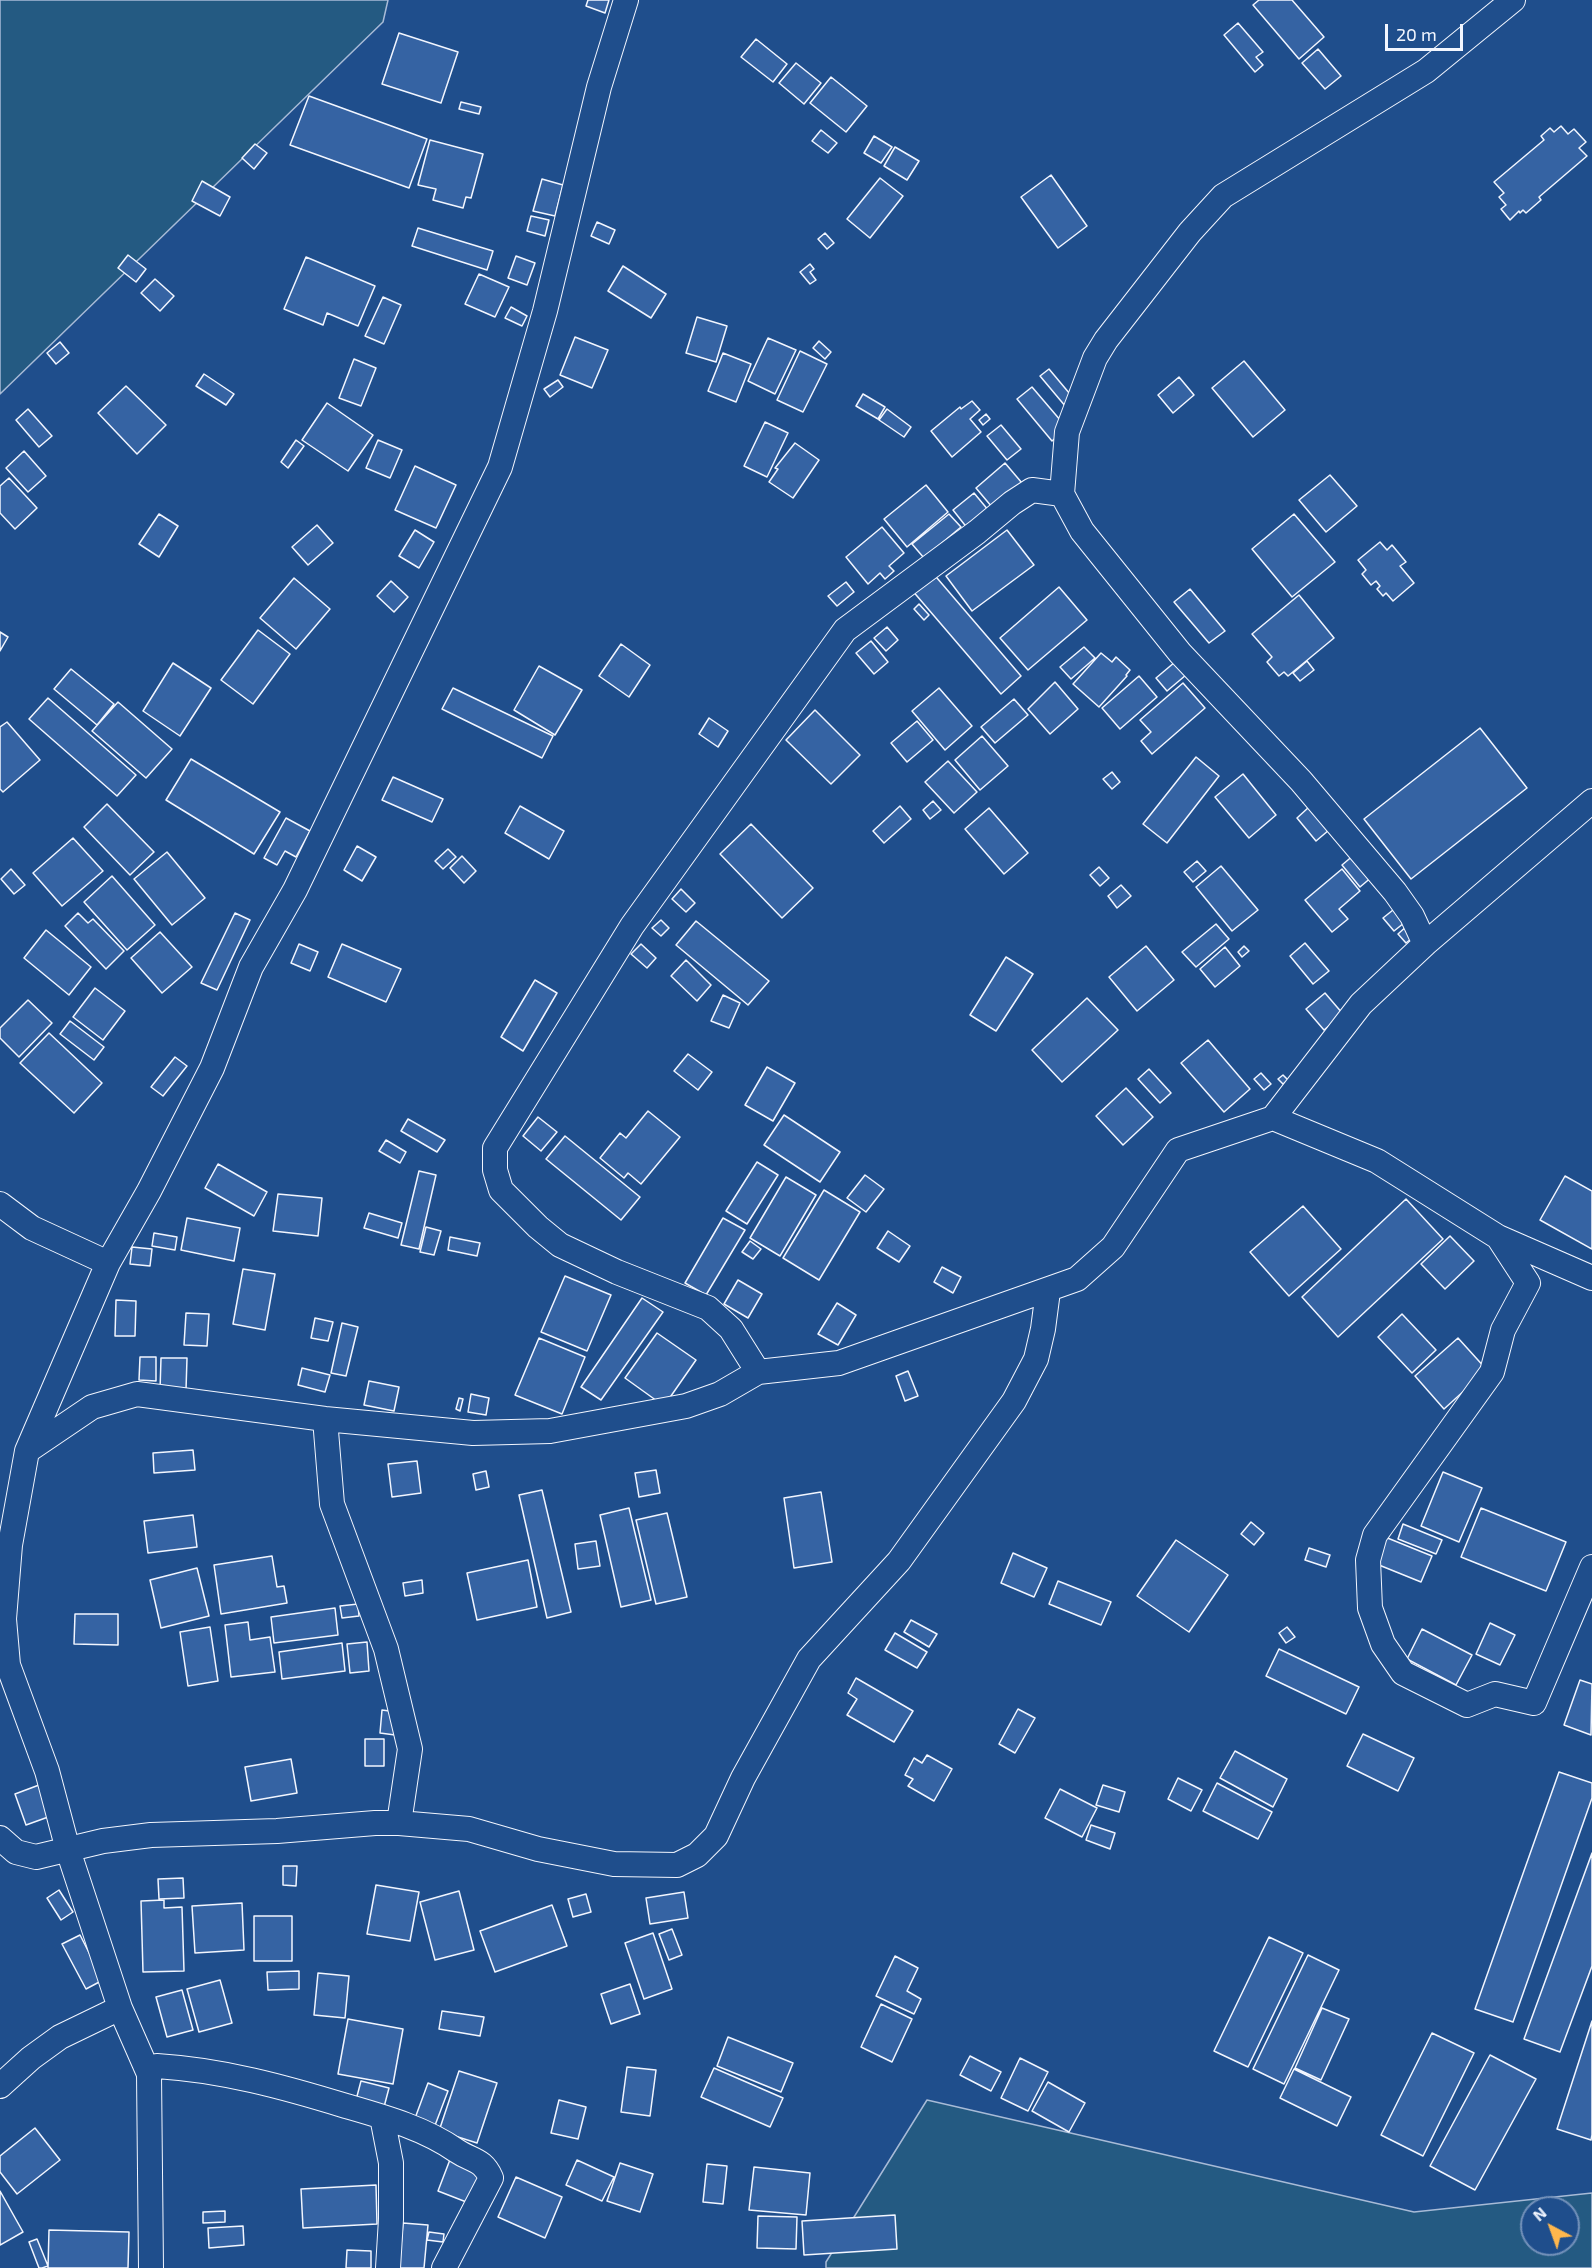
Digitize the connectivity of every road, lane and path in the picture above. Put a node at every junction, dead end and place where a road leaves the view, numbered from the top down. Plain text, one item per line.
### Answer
1 (626, 0) edge
2 (1513, 0) edge
3 (1062, 494) junction
4 (1592, 801) edge
5 (1425, 944) junction
6 (1274, 1118) junction
7 (0, 1204) edge
8 (1498, 1237) junction
9 (108, 1263) junction
10 (1592, 1278) edge
11 (1048, 1291) junction
12 (758, 1372) junction
13 (325, 1419) junction
14 (27, 1451) junction
15 (1592, 1567) edge
16 (399, 1823) junction
17 (0, 1838) edge
18 (68, 1850) junction
19 (120, 2008) junction
20 (149, 2074) junction
21 (0, 2086) edge
22 (382, 2117) junction
23 (151, 2268) edge
24 (388, 2268) edge
25 (444, 2268) edge

1 - 9 street
2 - 3 street
3 - 5 street
3 - 12 street
4 - 5 street
5 - 6 street
6 - 8 street
6 - 11 street
7 - 9 street
8 - 10 street
8 - 15 street
9 - 14 street
11 - 12 street
11 - 16 street
12 - 13 street
13 - 14 street
13 - 16 street
14 - 18 street
16 - 18 street
17 - 18 street
18 - 19 street
19 - 20 street
19 - 21 street
20 - 22 street
20 - 23 street
22 - 24 street
22 - 25 street

